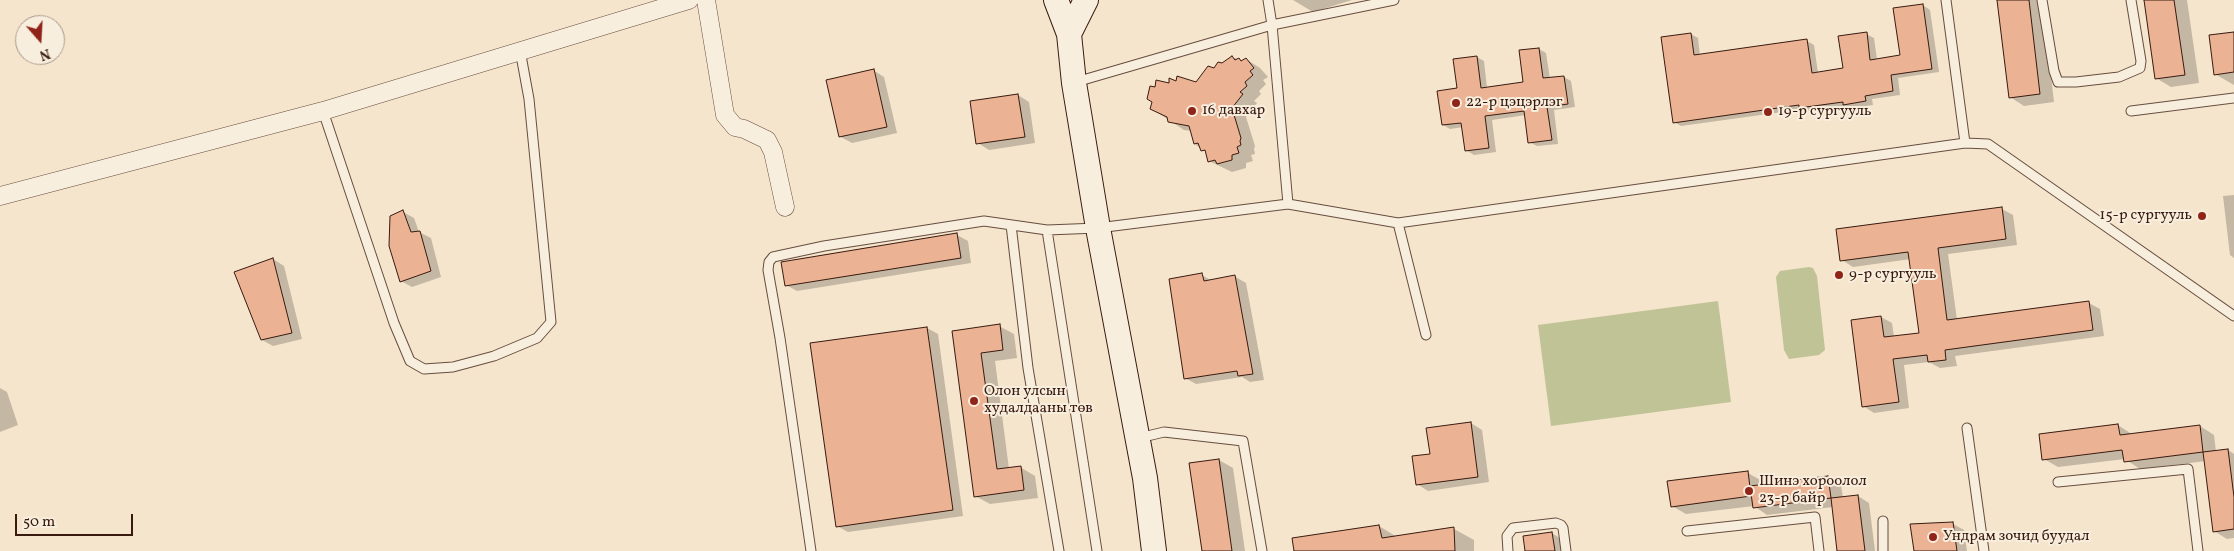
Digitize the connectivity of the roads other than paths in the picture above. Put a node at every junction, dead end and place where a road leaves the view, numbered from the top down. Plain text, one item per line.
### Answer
1 (689, 0) edge
2 (706, 0) edge
3 (1056, 0) edge
4 (1086, 0) edge
5 (1268, 0) edge
6 (1394, 0) edge
7 (1946, 0) edge
8 (2042, 0) edge
9 (2131, 0) edge
10 (1272, 25) junction
11 (1069, 34) junction
12 (520, 50) junction
13 (1074, 83) junction
14 (2234, 98) edge
15 (323, 111) junction
16 (2131, 111) dead end
17 (1965, 143) junction
18 (0, 196) edge
19 (1288, 204) junction
20 (785, 207) dead end
21 (1398, 223) junction
22 (1010, 226) junction
23 (1098, 228) junction
24 (1047, 230) junction
25 (2234, 316) edge
26 (1426, 335) dead end
27 (1967, 428) dead end
28 (1138, 438) junction
29 (2058, 482) dead end
30 (1882, 521) dead end
31 (1688, 531) dead end
32 (810, 551) edge
33 (1058, 551) edge
34 (1097, 551) edge
35 (1154, 551) edge
36 (1262, 551) edge
37 (1508, 551) edge
38 (1566, 551) edge
39 (1819, 551) edge
40 (1883, 551) edge
41 (1984, 551) edge
42 (2198, 551) edge

1 - 12 street
2 - 20 street
3 - 11 street
4 - 11 street
5 - 10 lane
6 - 10 lane
7 - 17 lane
8 - 9 lane
10 - 13 lane
10 - 19 lane
11 - 13 street
12 - 15 street
12 - 15 lane
13 - 23 street
14 - 16 lane
15 - 18 street
17 - 21 lane
17 - 25 lane
19 - 21 lane
19 - 23 lane
21 - 26 lane
22 - 24 lane
22 - 32 lane
22 - 33 lane
23 - 24 lane
23 - 28 street
24 - 34 lane
27 - 41 lane
28 - 35 street
28 - 36 lane
29 - 42 lane
30 - 40 lane
31 - 39 lane
37 - 38 lane

